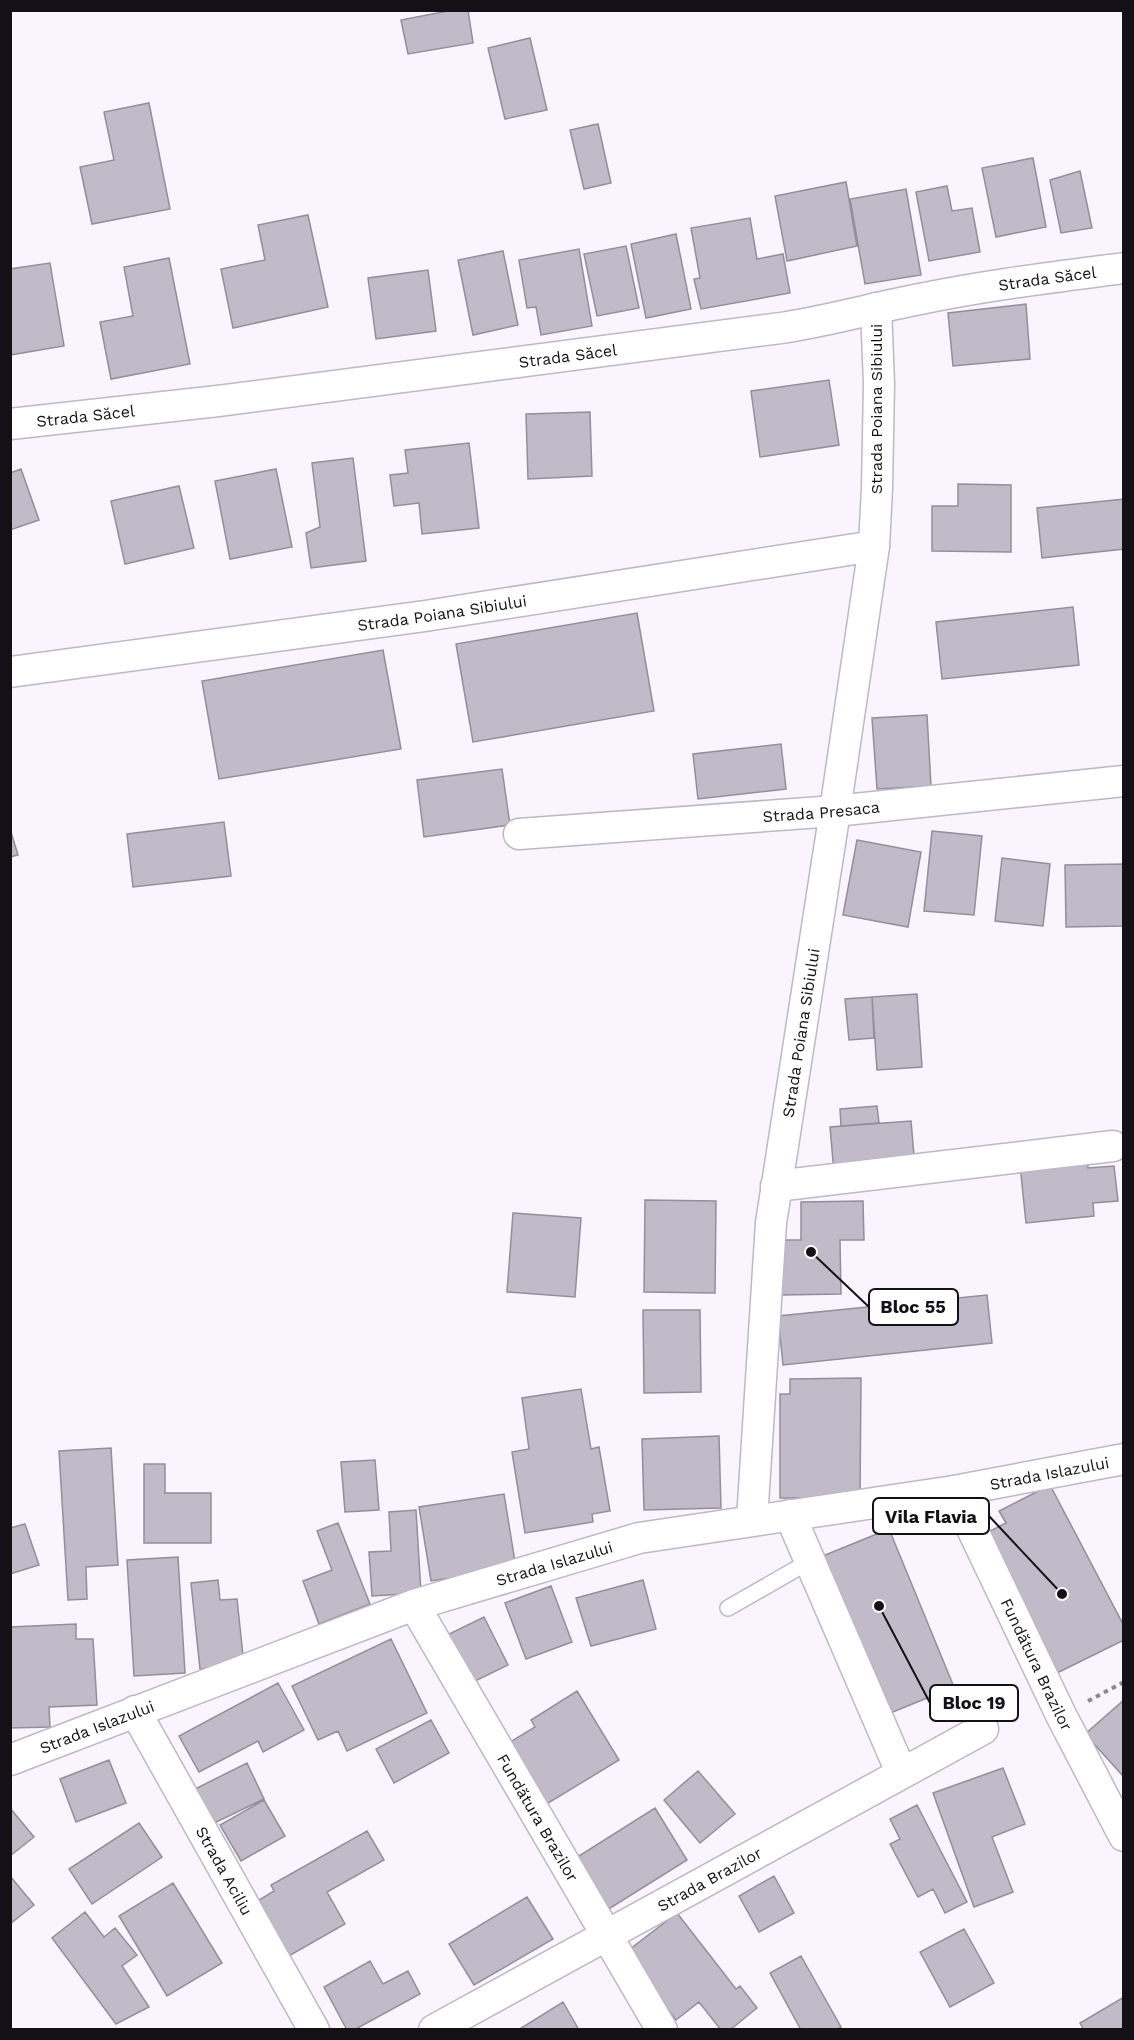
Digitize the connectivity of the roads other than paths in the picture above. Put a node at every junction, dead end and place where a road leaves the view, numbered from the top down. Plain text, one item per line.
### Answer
1 (1124, 268) edge
2 (876, 308) junction
3 (10, 424) edge
4 (874, 546) junction
5 (10, 672) edge
6 (1124, 781) edge
7 (835, 811) junction
8 (519, 834) dead end
9 (1113, 1146) dead end
10 (776, 1186) junction
11 (1124, 1459) edge
12 (954, 1491) junction
13 (790, 1515) junction
14 (752, 1520) junction
15 (810, 1561) junction
16 (414, 1605) junction
17 (728, 1608) dead end
18 (135, 1711) junction
19 (983, 1729) dead end
20 (10, 1760) edge
21 (901, 1772) junction
22 (1124, 1836) edge
23 (606, 1934) junction
24 (314, 2030) edge
25 (434, 2030) edge
26 (662, 2030) edge

1 - 2 street, Strada Săcel
2 - 3 street, Strada Săcel
2 - 4 street, Strada Poiana Sibiului
4 - 5 street, Strada Poiana Sibiului
4 - 7 street, Strada Poiana Sibiului
6 - 7 street, Strada Presaca
7 - 8 street, Strada Presaca
7 - 10 street, Strada Poiana Sibiului
9 - 10 street
10 - 14 street, Strada Poiana Sibiului
11 - 12 street, Strada Islazului
12 - 13 street, Strada Islazului
12 - 22 street, Fundătura Brazilor
13 - 14 street, Strada Islazului
13 - 15 street
14 - 16 street, Strada Islazului
15 - 17 lane
15 - 21 street
16 - 18 street, Strada Islazului
16 - 23 street, Fundătura Brazilor
18 - 20 street, Strada Islazului
18 - 24 street, Strada Aciliu
19 - 21 street, Strada Brazilor
21 - 23 street, Strada Brazilor
23 - 25 street, Strada Brazilor
23 - 26 street, Fundătura Brazilor

